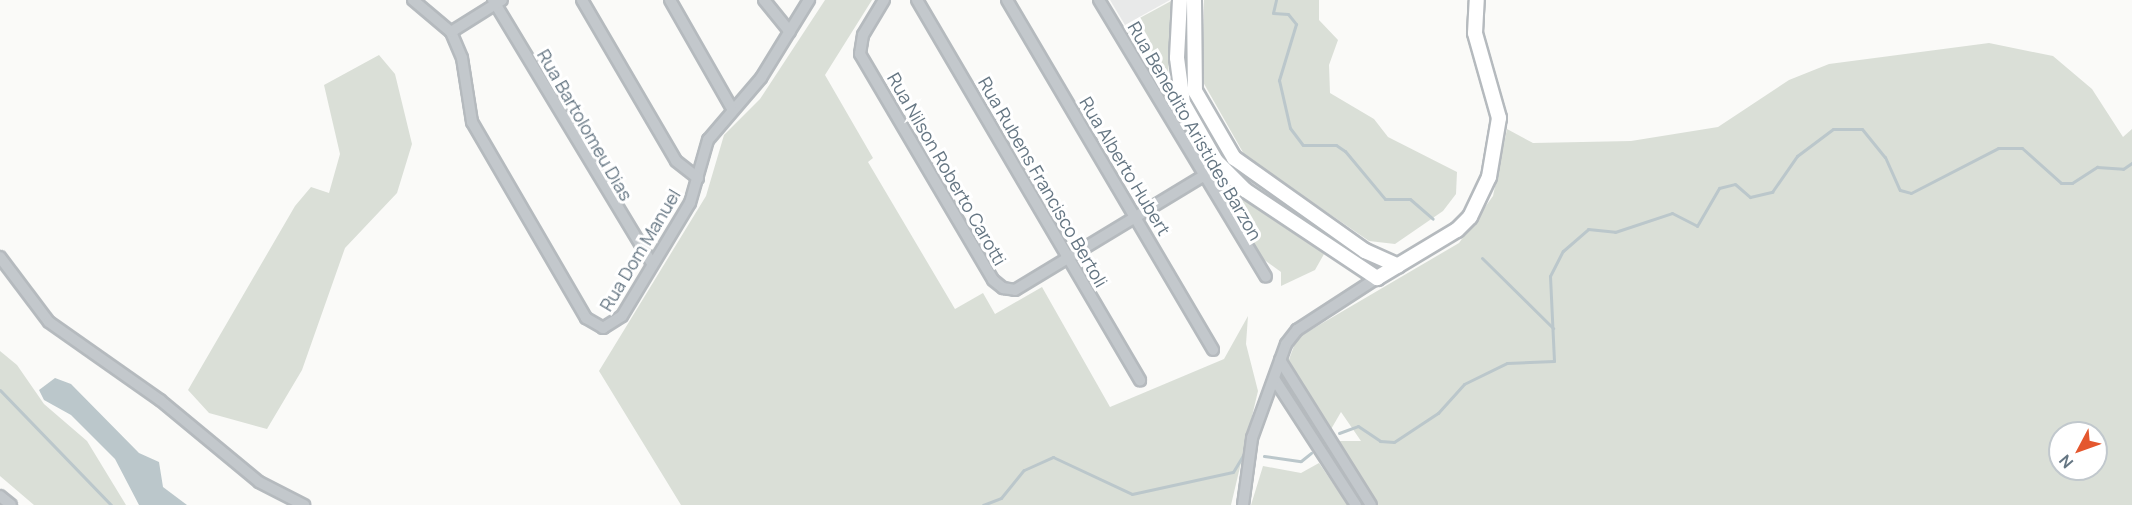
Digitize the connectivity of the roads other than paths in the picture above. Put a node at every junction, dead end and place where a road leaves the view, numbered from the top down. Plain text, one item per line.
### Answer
1 (413, 0) edge
2 (582, 0) edge
3 (670, 0) edge
4 (764, 0) edge
5 (809, 0) edge
6 (884, 0) edge
7 (917, 0) edge
8 (1007, 0) edge
9 (1099, 0) edge
10 (1180, 0) edge
11 (1194, 0) edge
12 (1477, 0) edge
13 (496, 1) edge
14 (451, 32) junction
15 (790, 32) junction
16 (731, 107) junction
17 (1203, 176) junction
18 (698, 178) junction
19 (1136, 217) junction
20 (1365, 251) junction
21 (0, 256) edge
22 (1069, 257) junction
23 (652, 264) junction
24 (1353, 265) junction
25 (1398, 266) junction
26 (1266, 277) dead end
27 (1377, 278) junction
28 (1213, 350) dead end
29 (1280, 360) junction
30 (1140, 380) dead end
31 (1275, 380) junction
32 (0, 496) edge
33 (275, 500) edge
34 (11, 505) edge
35 (304, 505) edge
36 (1243, 505) edge
37 (1356, 505) edge
38 (1371, 505) edge

1 - 14 street
2 - 18 street
3 - 16 street
4 - 15 street
5 - 15 street, Rua Dom Manuel
6 - 22 street, Rua Nilson Roberto Carotti
7 - 22 street, Rua Rubens Francisco Bertoli
8 - 19 street, Rua Alberto Hubert
9 - 17 street, Rua Benedito Aristides Barzon
10 - 24 main road
11 - 20 main road
12 - 25 main road
13 - 14 street
13 - 23 street, Rua Bartolomeu Dias
14 - 23 street, Rua Dom Manuel
15 - 16 street, Rua Dom Manuel
16 - 18 street, Rua Dom Manuel
17 - 19 street
17 - 26 street, Rua Benedito Aristides Barzon
18 - 23 street, Rua Dom Manuel
19 - 22 street
19 - 28 street, Rua Alberto Hubert
20 - 24 street
20 - 25 main road
21 - 33 street
22 - 30 street, Rua Rubens Francisco Bertoli
24 - 27 main road
25 - 27 main road
27 - 29 street
29 - 31 street
29 - 38 street
31 - 36 street
31 - 37 street
32 - 34 street
33 - 35 street

